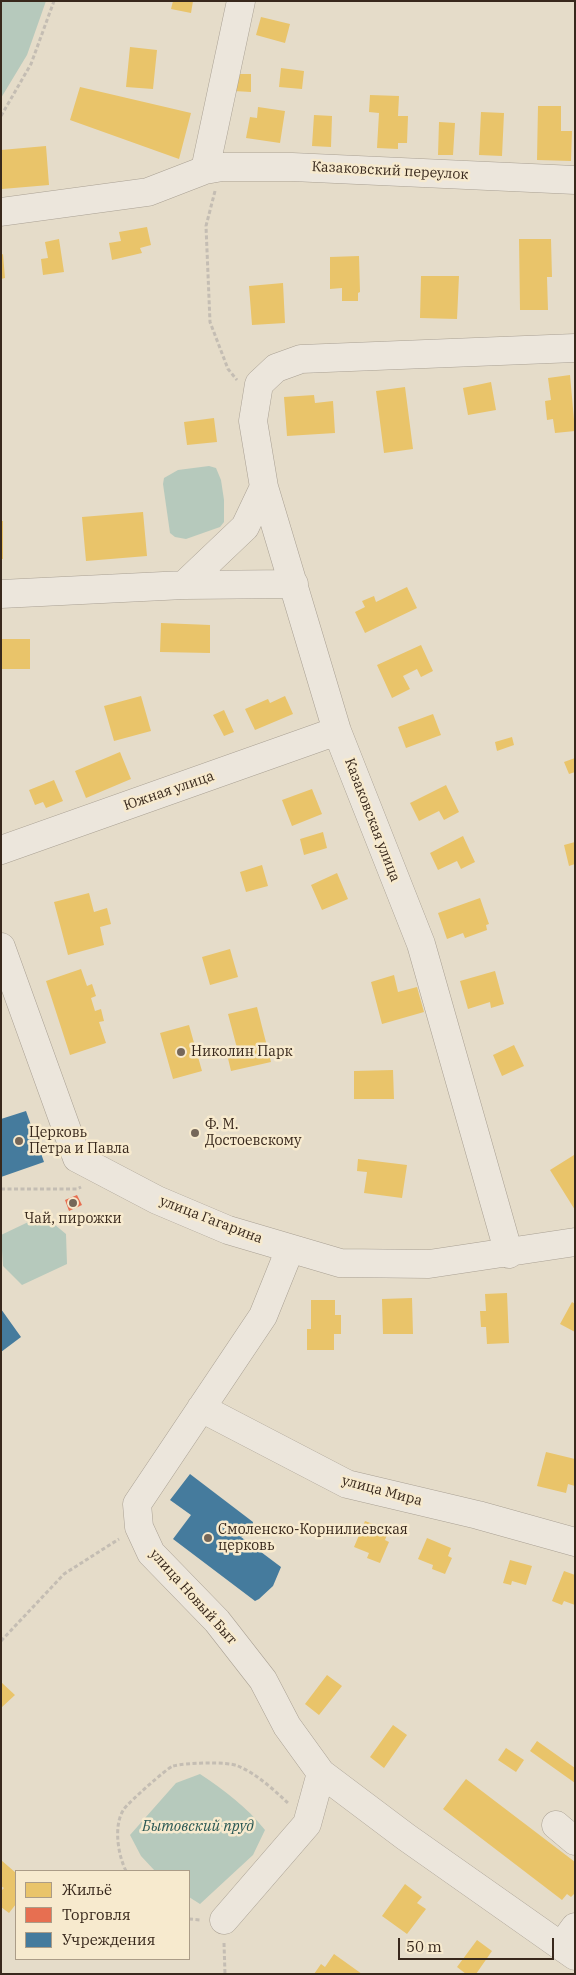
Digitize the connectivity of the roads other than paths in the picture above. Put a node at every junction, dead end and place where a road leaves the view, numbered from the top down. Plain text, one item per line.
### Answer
1 (241, 1) edge
2 (213, 169) junction
3 (575, 180) edge
4 (1, 212) edge
5 (575, 348) edge
6 (264, 487) junction
7 (294, 584) junction
8 (184, 586) junction
9 (1, 594) edge
10 (337, 731) junction
11 (1, 850) edge
12 (1, 947) edge
13 (575, 1242) edge
14 (290, 1250) junction
15 (510, 1254) junction
16 (201, 1408) junction
17 (575, 1542) edge
18 (321, 1773) junction
19 (224, 1920) road end
20 (570, 1943) edge

1 - 2 street
2 - 3 street, Казаковский переулок
2 - 4 street
5 - 6 street, Казаковская улица
6 - 7 street, Казаковская улица
6 - 8 street
7 - 8 street
7 - 10 street, Казаковская улица
8 - 9 street
10 - 11 street, Южная улица
10 - 15 street, Казаковская улица
12 - 14 street, улица Гагарина
13 - 15 street, улица Гагарина
14 - 15 street, улица Гагарина
14 - 16 street, улица Новый Быт
16 - 17 street, улица Мира
16 - 18 street, улица Новый Быт
18 - 19 street
18 - 20 street, улица Новый Быт

